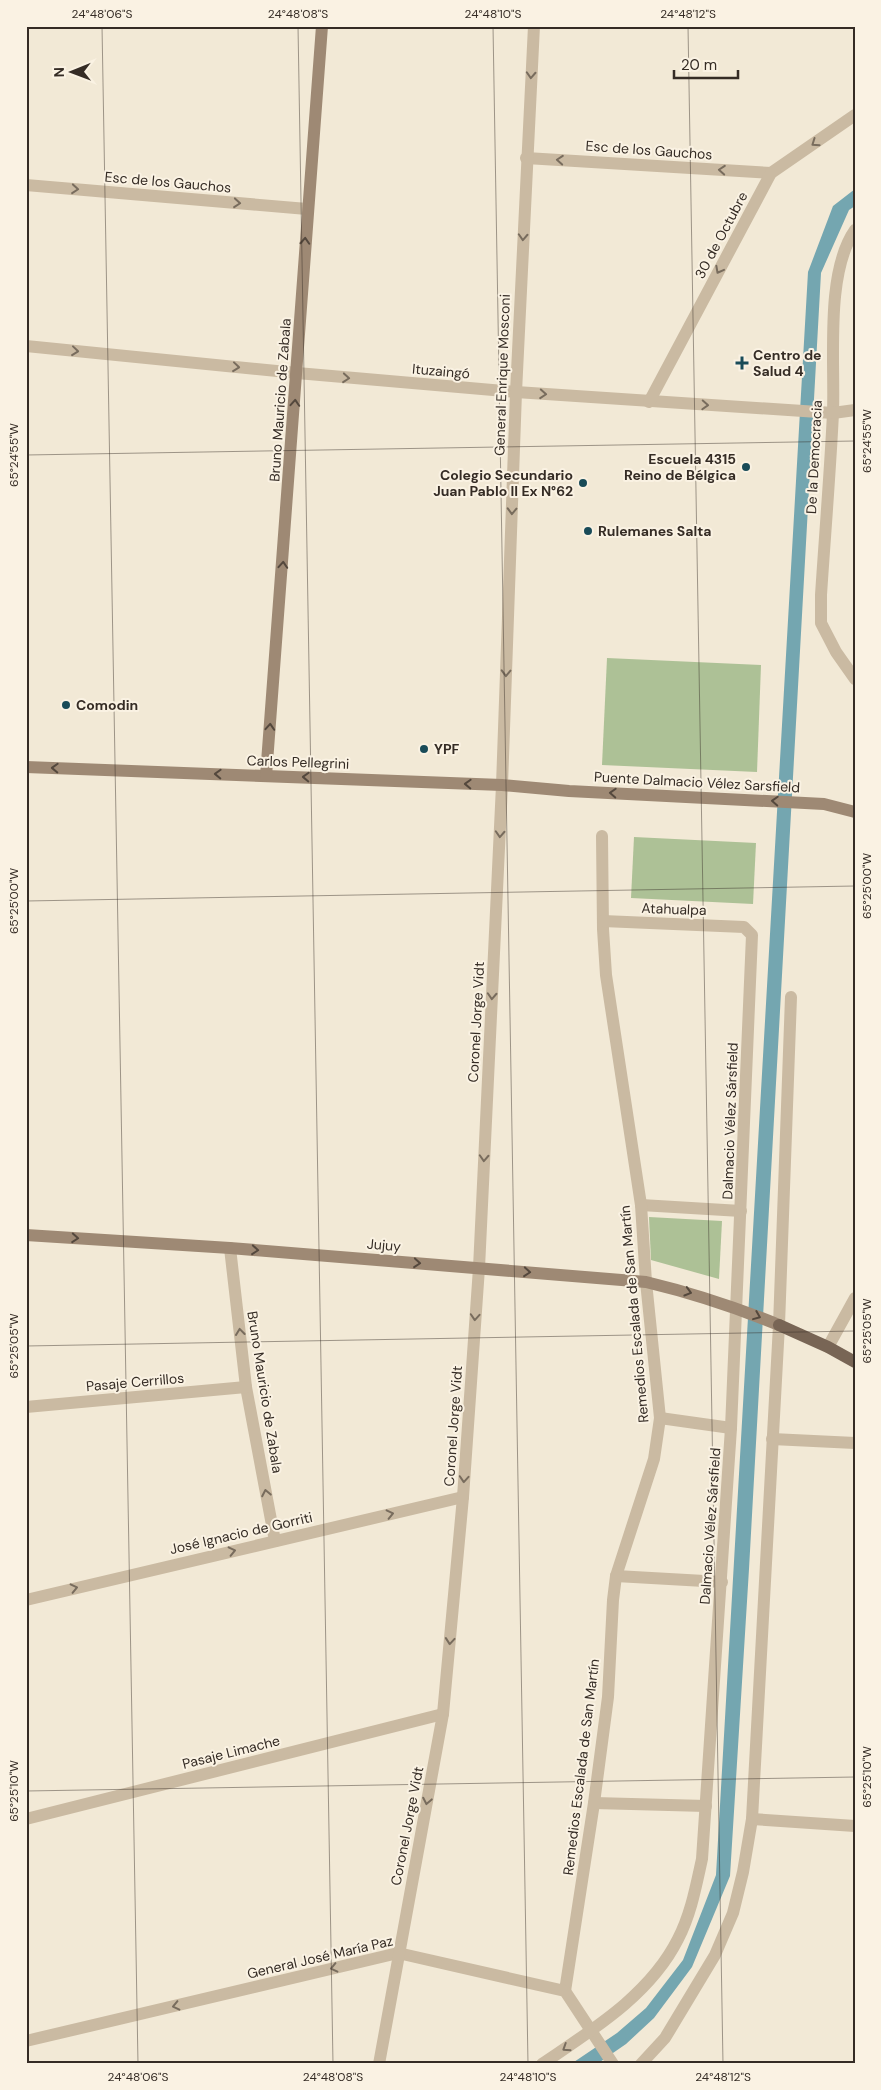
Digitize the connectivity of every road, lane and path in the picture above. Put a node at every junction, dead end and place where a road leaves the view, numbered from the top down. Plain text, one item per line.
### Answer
1 (322, 26) edge
2 (534, 26) edge
3 (855, 116) edge
4 (526, 158) junction
5 (771, 173) junction
6 (26, 185) edge
7 (307, 209) junction
8 (855, 230) edge
9 (26, 346) edge
10 (297, 373) junction
11 (516, 392) junction
12 (649, 402) junction
13 (855, 410) edge
14 (833, 413) junction
15 (855, 679) edge
16 (26, 767) edge
17 (266, 776) junction
18 (502, 785) junction
19 (569, 791) joint
20 (855, 812) edge
21 (602, 836) dead end
22 (603, 921) junction
23 (744, 927) joint
24 (792, 997) dead end
25 (641, 1206) junction
26 (741, 1211) junction
27 (26, 1235) edge
28 (230, 1248) junction
29 (479, 1268) junction
30 (646, 1282) junction
31 (855, 1298) edge
32 (735, 1307) junction
33 (779, 1325) junction
34 (828, 1346) junction
35 (855, 1362) edge
36 (246, 1387) junction
37 (26, 1407) edge
38 (660, 1418) junction
39 (731, 1428) junction
40 (772, 1438) junction
41 (855, 1443) edge
42 (463, 1498) junction
43 (276, 1540) junction
44 (616, 1576) junction
45 (722, 1582) junction
46 (26, 1600) edge
47 (443, 1714) junction
48 (594, 1803) junction
49 (706, 1806) junction
50 (26, 1819) edge
51 (752, 1819) junction
52 (855, 1826) edge
53 (398, 1953) junction
54 (565, 1991) junction
55 (591, 2031) junction
56 (26, 2041) edge
57 (379, 2064) edge
58 (542, 2064) edge
59 (613, 2064) edge
60 (641, 2064) edge

1 - 7 main road, Bruno Mauricio de Zabala
2 -> 4 street, General Enrique Mosconi
3 -> 5 street, 30 de Octubre
5 -> 4 street, Esc de los Gauchos
4 -> 11 street, General Enrique Mosconi
5 -> 12 street, 30 de Octubre
6 -> 7 street, Esc de los Gauchos
10 -> 7 main road, Bruno Mauricio de Zabala
8 - 14 street, De la Democracia
9 -> 10 street, Ituzaingó
10 -> 11 street, Ituzaingó
17 -> 10 main road, Bruno Mauricio de Zabala
11 -> 12 street, Ituzaingó
11 -> 18 street, General Enrique Mosconi
12 -> 14 street, Ituzaingó
13 - 14 street, Ituzaingó
14 - 15 street, De la Democracia
17 -> 16 main road, Carlos Pellegrini
18 -> 17 main road, Carlos Pellegrini
18 - 19 main road, Carlos Pellegrini
18 -> 29 street, Coronel Jorge Vidt
20 -> 19 main road, Puente Dalmacio Vélez Sarsfield
21 - 22 street, Remedios Escalada de San Martín
22 - 23 street, Atahualpa
22 - 25 street, Remedios Escalada de San Martín
23 - 26 street, Dalmacio Vélez Sársfield
24 - 33 street
25 - 26 street
25 - 30 street, Remedios Escalada de San Martín
26 - 32 street, Dalmacio Vélez Sársfield
27 -> 28 main road, Jujuy
28 -> 29 main road, Jujuy
36 -> 28 street, Bruno Mauricio de Zabala
29 -> 30 main road, Jujuy
29 -> 42 street, Coronel Jorge Vidt
30 -> 32 main road, Jujuy
30 - 38 street, Remedios Escalada de San Martín
31 - 34 street
32 -> 33 main road, Jujuy
32 - 39 street, Dalmacio Vélez Sársfield
33 - 34 main road
33 - 40 street
34 - 35 main road
36 - 37 street, Pasaje Cerrillos
43 -> 36 street, Bruno Mauricio de Zabala
38 - 39 street
38 - 44 street, Remedios Escalada de San Martín
39 - 45 street, Dalmacio Vélez Sársfield
40 - 41 street
40 - 51 street
43 -> 42 street, José Ignacio de Gorriti
42 -> 47 street, Coronel Jorge Vidt
46 -> 43 street, José Ignacio de Gorriti
44 - 45 street
44 - 48 street, Remedios Escalada de San Martín
45 - 49 street, Dalmacio Vélez Sársfield
47 - 50 street, Pasaje Limache
47 -> 53 street, Coronel Jorge Vidt
48 - 49 street
48 - 54 street, Remedios Escalada de San Martín
49 - 55 street, Dalmacio Vélez Sársfield
51 - 52 street
51 - 60 street
53 - 54 street, General José María Paz
53 -> 56 street, General José María Paz
53 - 57 street, Coronel Jorge Vidt
54 - 55 street
55 -> 58 street, Dalmacio Vélez Sársfield
55 - 59 street

